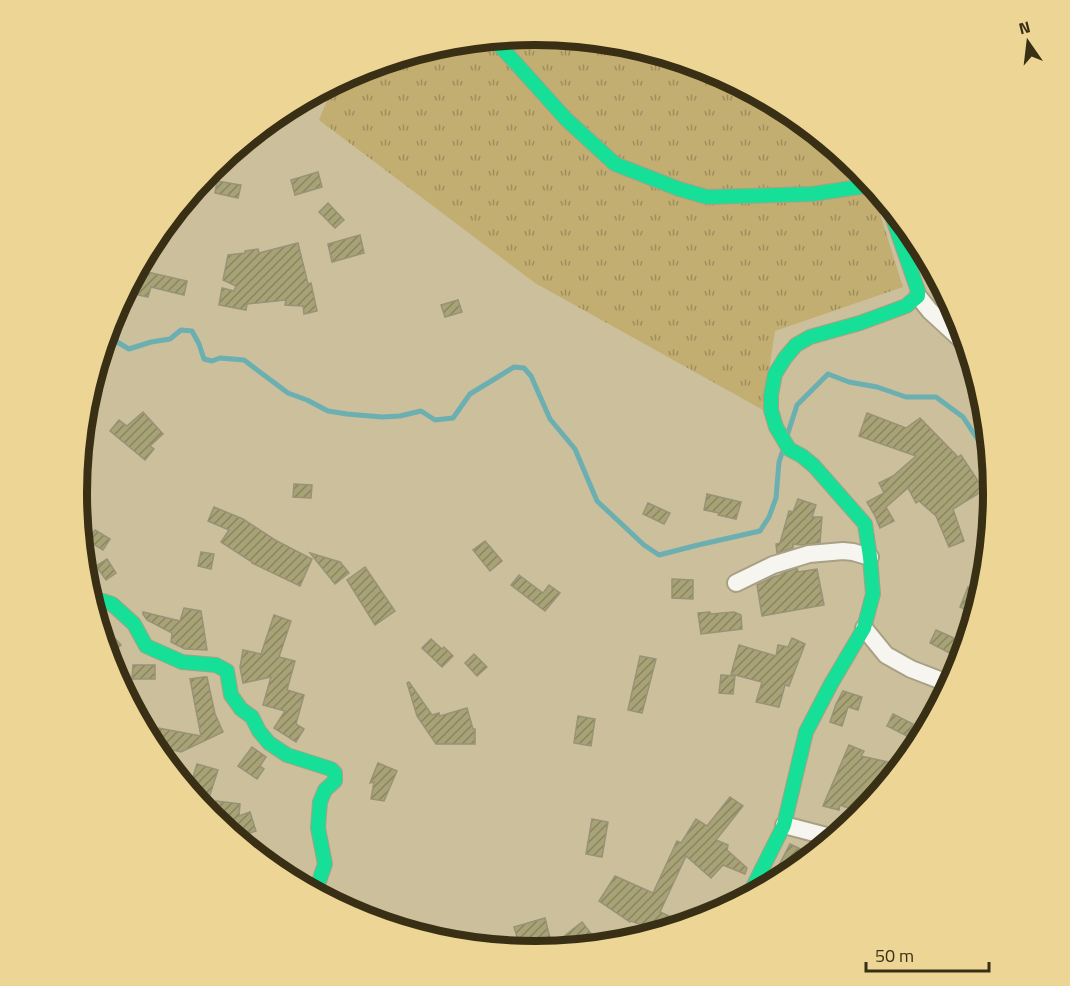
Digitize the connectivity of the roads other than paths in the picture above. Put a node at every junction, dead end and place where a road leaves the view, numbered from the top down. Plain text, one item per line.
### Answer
1 (500, 47) edge
2 (861, 186) edge
3 (897, 229) edge
4 (918, 296) junction
5 (953, 332) edge
6 (870, 557) junction
7 (736, 583) dead end
8 (100, 602) edge
9 (864, 628) junction
10 (942, 681) edge
11 (784, 825) junction
12 (824, 835) edge
13 (755, 883) edge
14 (318, 885) edge

1 - 2 street
3 - 4 street
4 - 5 street
4 - 6 street
6 - 7 street
6 - 9 street
8 - 14 street
9 - 10 street
9 - 11 street
11 - 12 street
11 - 13 street

